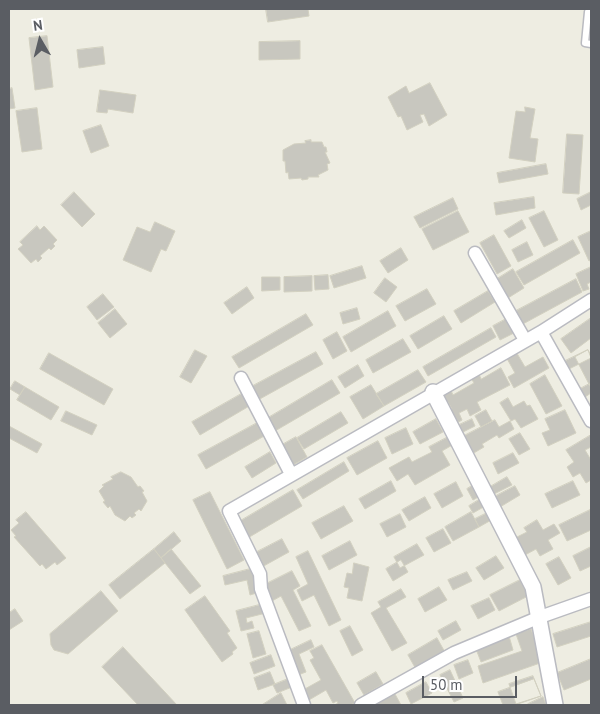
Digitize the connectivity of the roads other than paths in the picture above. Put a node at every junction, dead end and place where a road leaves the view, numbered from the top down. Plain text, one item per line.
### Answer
1 (588, 12) dead end
2 (591, 44) edge
3 (476, 253) dead end
4 (591, 300) edge
5 (541, 332) junction
6 (525, 340) junction
7 (241, 378) dead end
8 (433, 392) junction
9 (591, 421) edge
10 (291, 474) junction
11 (591, 599) edge
12 (540, 617) junction
13 (304, 705) edge
14 (361, 705) edge
15 (555, 705) edge

1 - 2 lane
3 - 6 street
4 - 5 street
5 - 6 street
5 - 9 street
6 - 8 street
7 - 10 street
8 - 10 street
8 - 12 street
10 - 13 street
11 - 12 street
12 - 14 street
12 - 15 street

